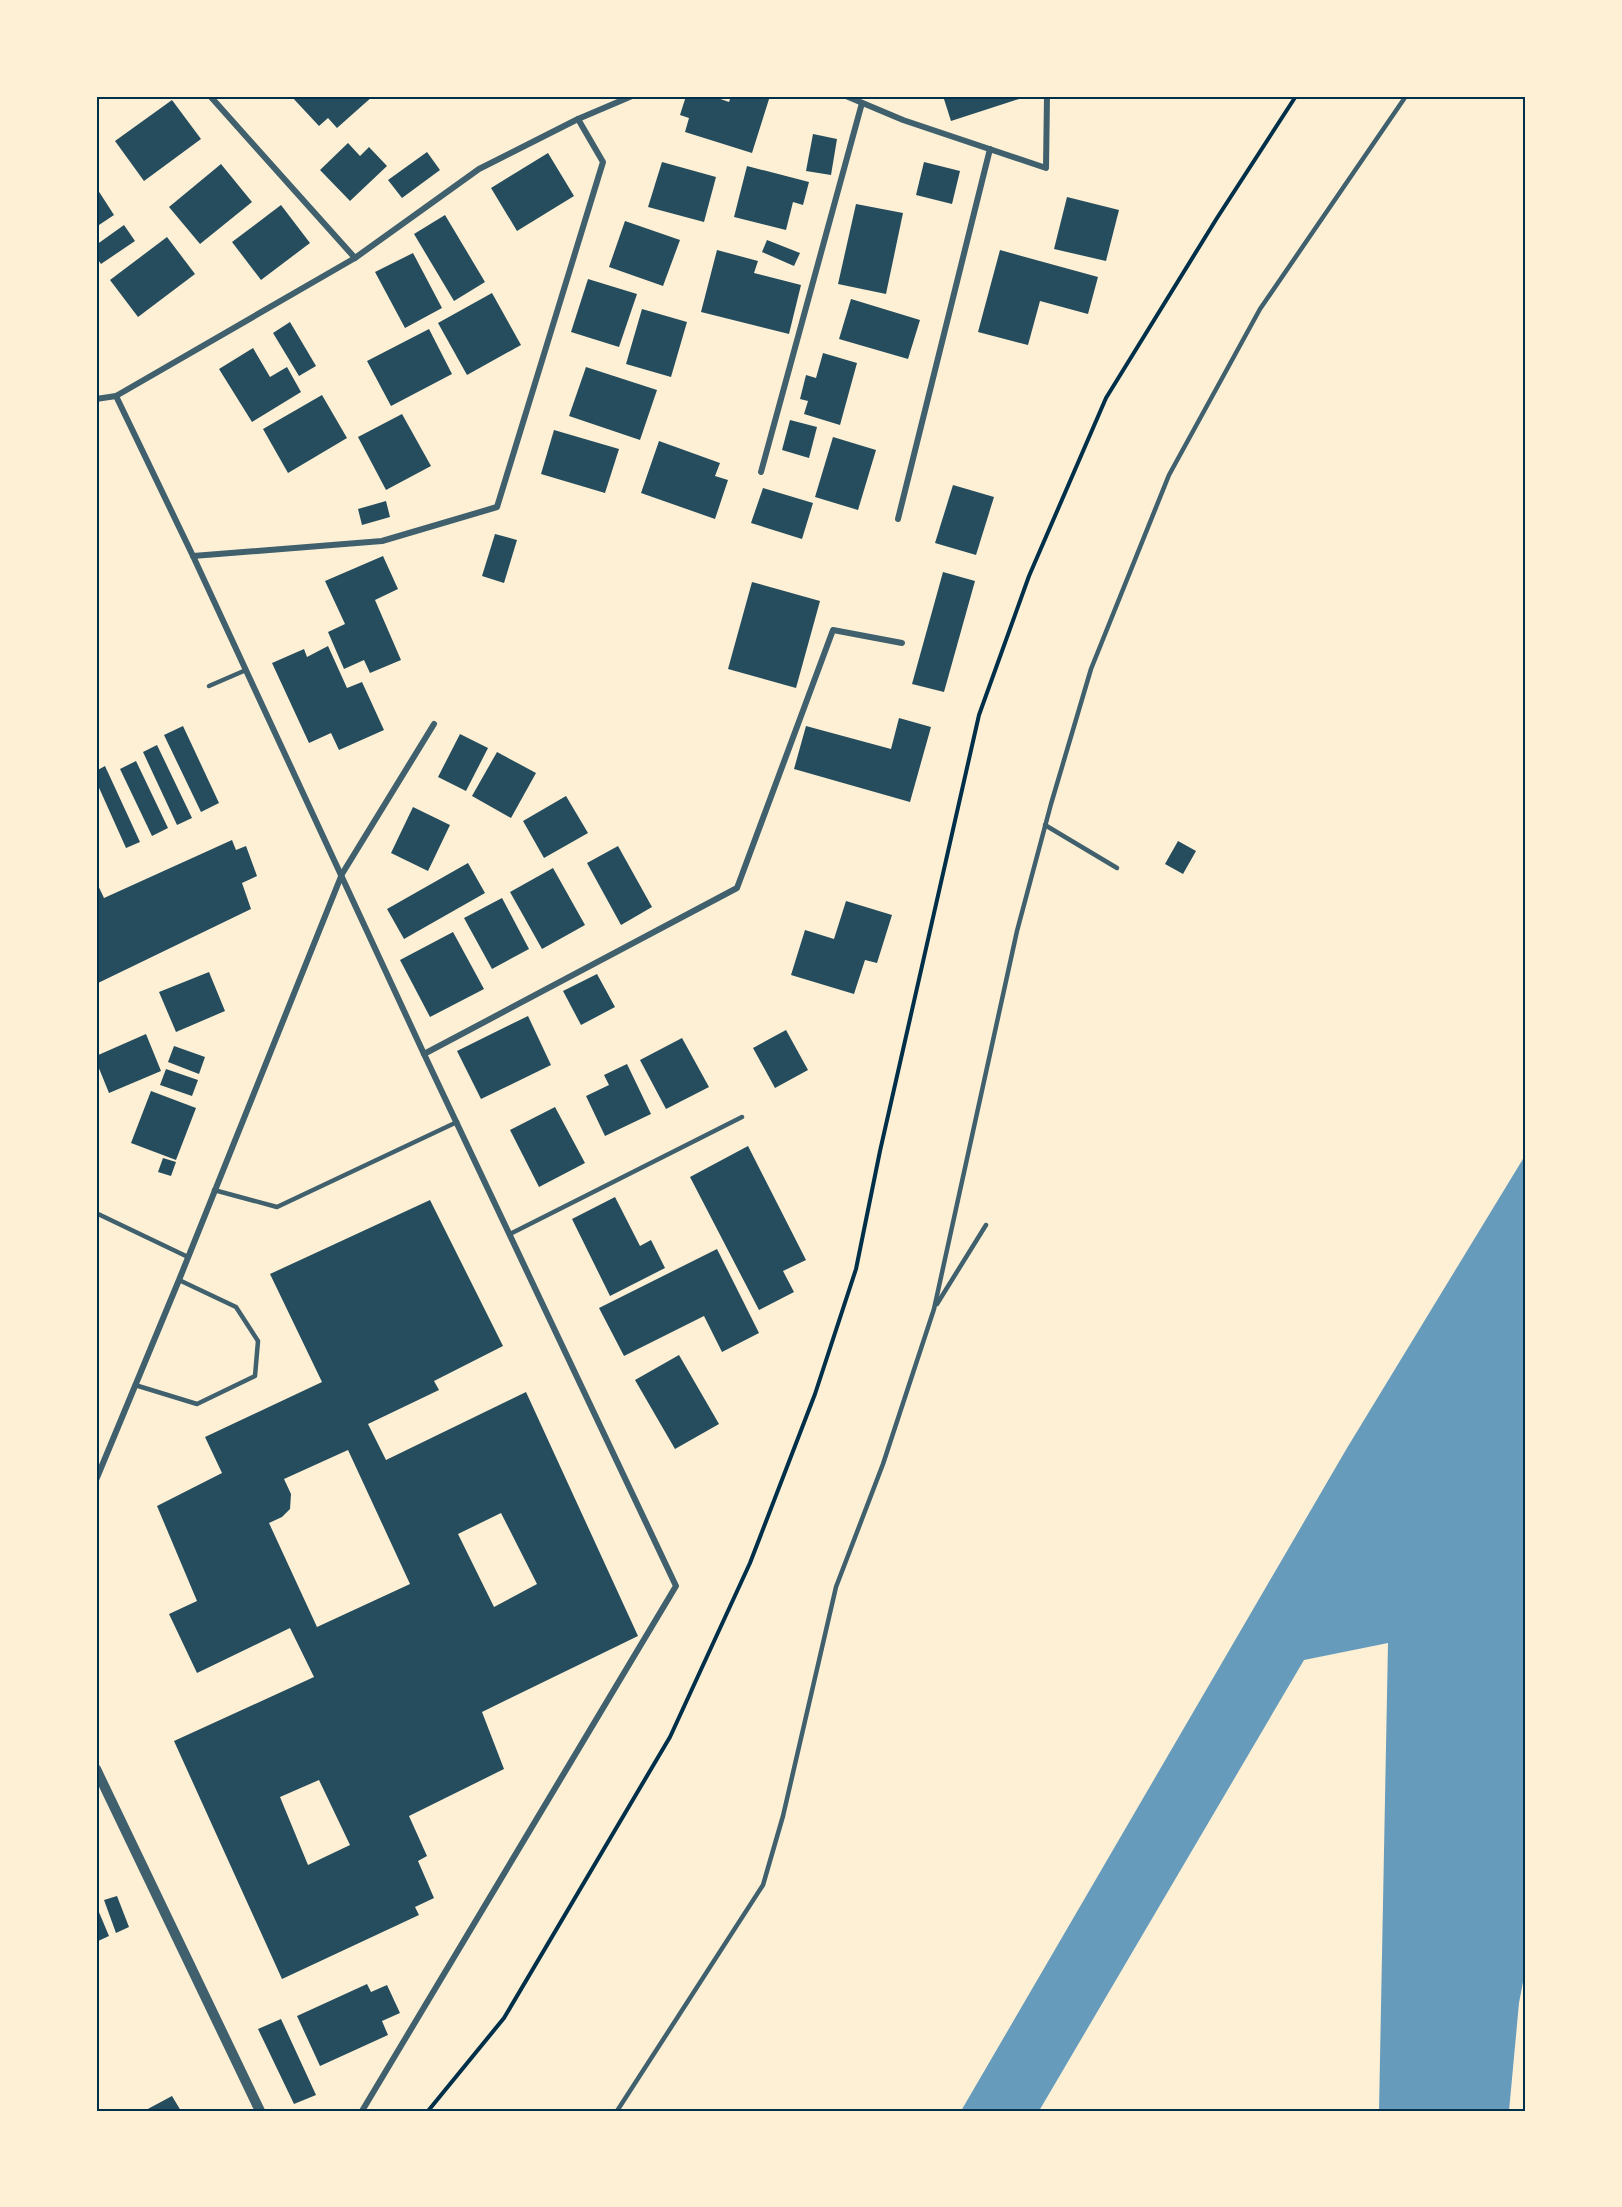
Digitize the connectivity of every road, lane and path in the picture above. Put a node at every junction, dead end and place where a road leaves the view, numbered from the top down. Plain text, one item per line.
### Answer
1 (210, 96) edge
2 (632, 96) edge
3 (846, 96) edge
4 (1047, 96) edge
5 (1296, 96) edge
6 (1406, 96) edge
7 (862, 103) junction
8 (578, 119) junction
9 (990, 149) junction
10 (355, 258) junction
11 (116, 396) junction
12 (96, 399) edge
13 (761, 472) dead end
14 (898, 519) dead end
15 (193, 556) junction
16 (902, 643) dead end
17 (246, 670) junction
18 (209, 686) dead end
19 (434, 724) dead end
20 (1045, 825) junction
21 (1117, 868) dead end
22 (342, 874) junction
23 (424, 1053) junction
24 (741, 1117) dead end
25 (457, 1122) junction
26 (214, 1190) junction
27 (96, 1213) edge
28 (986, 1225) dead end
29 (510, 1234) junction
30 (188, 1257) junction
31 (179, 1280) junction
32 (934, 1309) junction
33 (135, 1384) junction
34 (96, 1480) edge
35 (96, 1769) edge
36 (260, 2111) edge
37 (362, 2111) edge
38 (428, 2111) edge
39 (617, 2111) edge

1 - 10 street
2 - 8 street
3 - 7 street
4 - 9 street
5 - 38 path
6 - 20 lane
7 - 9 street
7 - 13 street
8 - 10 street
8 - 15 street
9 - 14 street
10 - 11 street
11 - 12 street
11 - 15 street
15 - 17 street
16 - 23 street
17 - 18 lane
17 - 22 street
19 - 22 street
20 - 21 lane
20 - 32 lane
22 - 23 street
22 - 26 street
23 - 25 street
24 - 29 lane
25 - 26 lane
25 - 29 street
26 - 30 street
27 - 30 lane
28 - 32 lane
29 - 37 street
30 - 31 street
31 - 33 street
31 - 33 lane
32 - 39 lane
33 - 34 street
35 - 36 street

